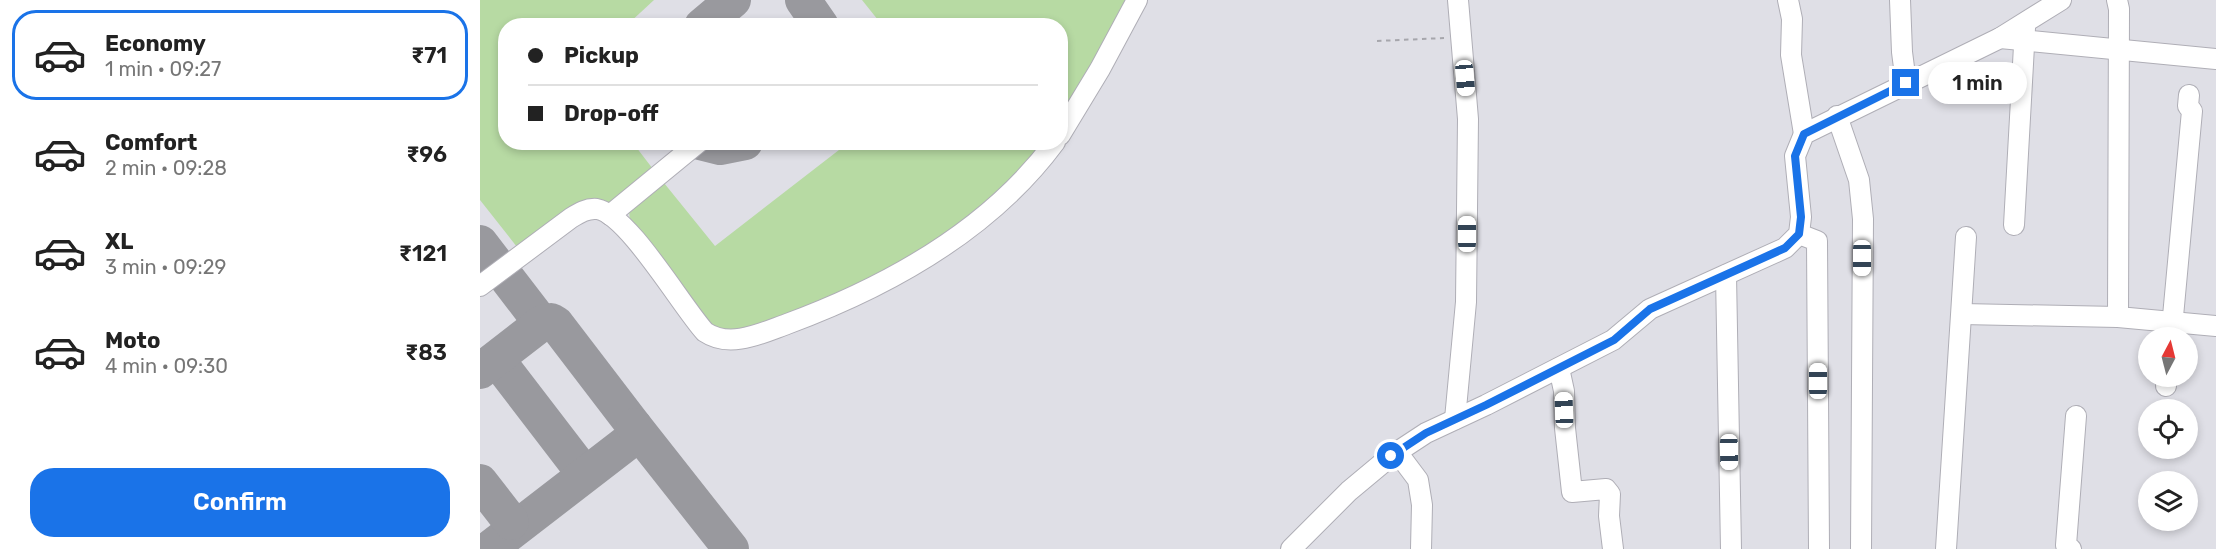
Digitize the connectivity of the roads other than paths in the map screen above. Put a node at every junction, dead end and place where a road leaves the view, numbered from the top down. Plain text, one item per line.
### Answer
1 (1137, 0) edge
2 (1458, 0) edge
3 (1788, 0) edge
4 (1900, 0) edge
5 (2060, 0) edge
6 (2116, 0) edge
7 (2024, 31) junction
8 (2119, 50) junction
9 (2216, 59) edge
10 (1906, 83) junction
11 (2189, 94) dead end
12 (1837, 116) junction
13 (1068, 122) edge
14 (1804, 134) junction
15 (689, 150) edge
16 (1048, 150) edge
17 (610, 215) junction
18 (2014, 225) dead end
19 (1799, 234) junction
20 (1966, 237) dead end
21 (1726, 275) junction
22 (480, 286) edge
23 (1962, 314) junction
24 (2118, 316) junction
25 (2216, 326) edge
26 (2160, 327) edge
27 (2171, 327) edge
28 (2198, 328) edge
29 (1559, 368) junction
30 (2076, 416) dead end
31 (1455, 419) junction
32 (1397, 452) junction
33 (1291, 549) edge
34 (1421, 549) edge
35 (1613, 549) edge
36 (1731, 549) edge
37 (1819, 549) edge
38 (1861, 549) edge
39 (1946, 549) edge
40 (2071, 549) edge

1 - 13 street
2 - 31 street
3 - 14 street
4 - 10 street
5 - 7 street
6 - 8 street
7 - 8 street
7 - 10 street
7 - 18 street
8 - 9 street
8 - 24 street
10 - 12 street
11 - 27 street
12 - 14 street
12 - 38 street
14 - 19 street
15 - 17 street
16 - 17 street
17 - 22 street
19 - 21 street
19 - 37 street
20 - 23 street
21 - 29 street
21 - 36 street
23 - 24 street
23 - 39 street
24 - 26 street
25 - 28 street
29 - 31 street
29 - 35 street
30 - 40 street
31 - 32 street
32 - 33 street
32 - 34 street

